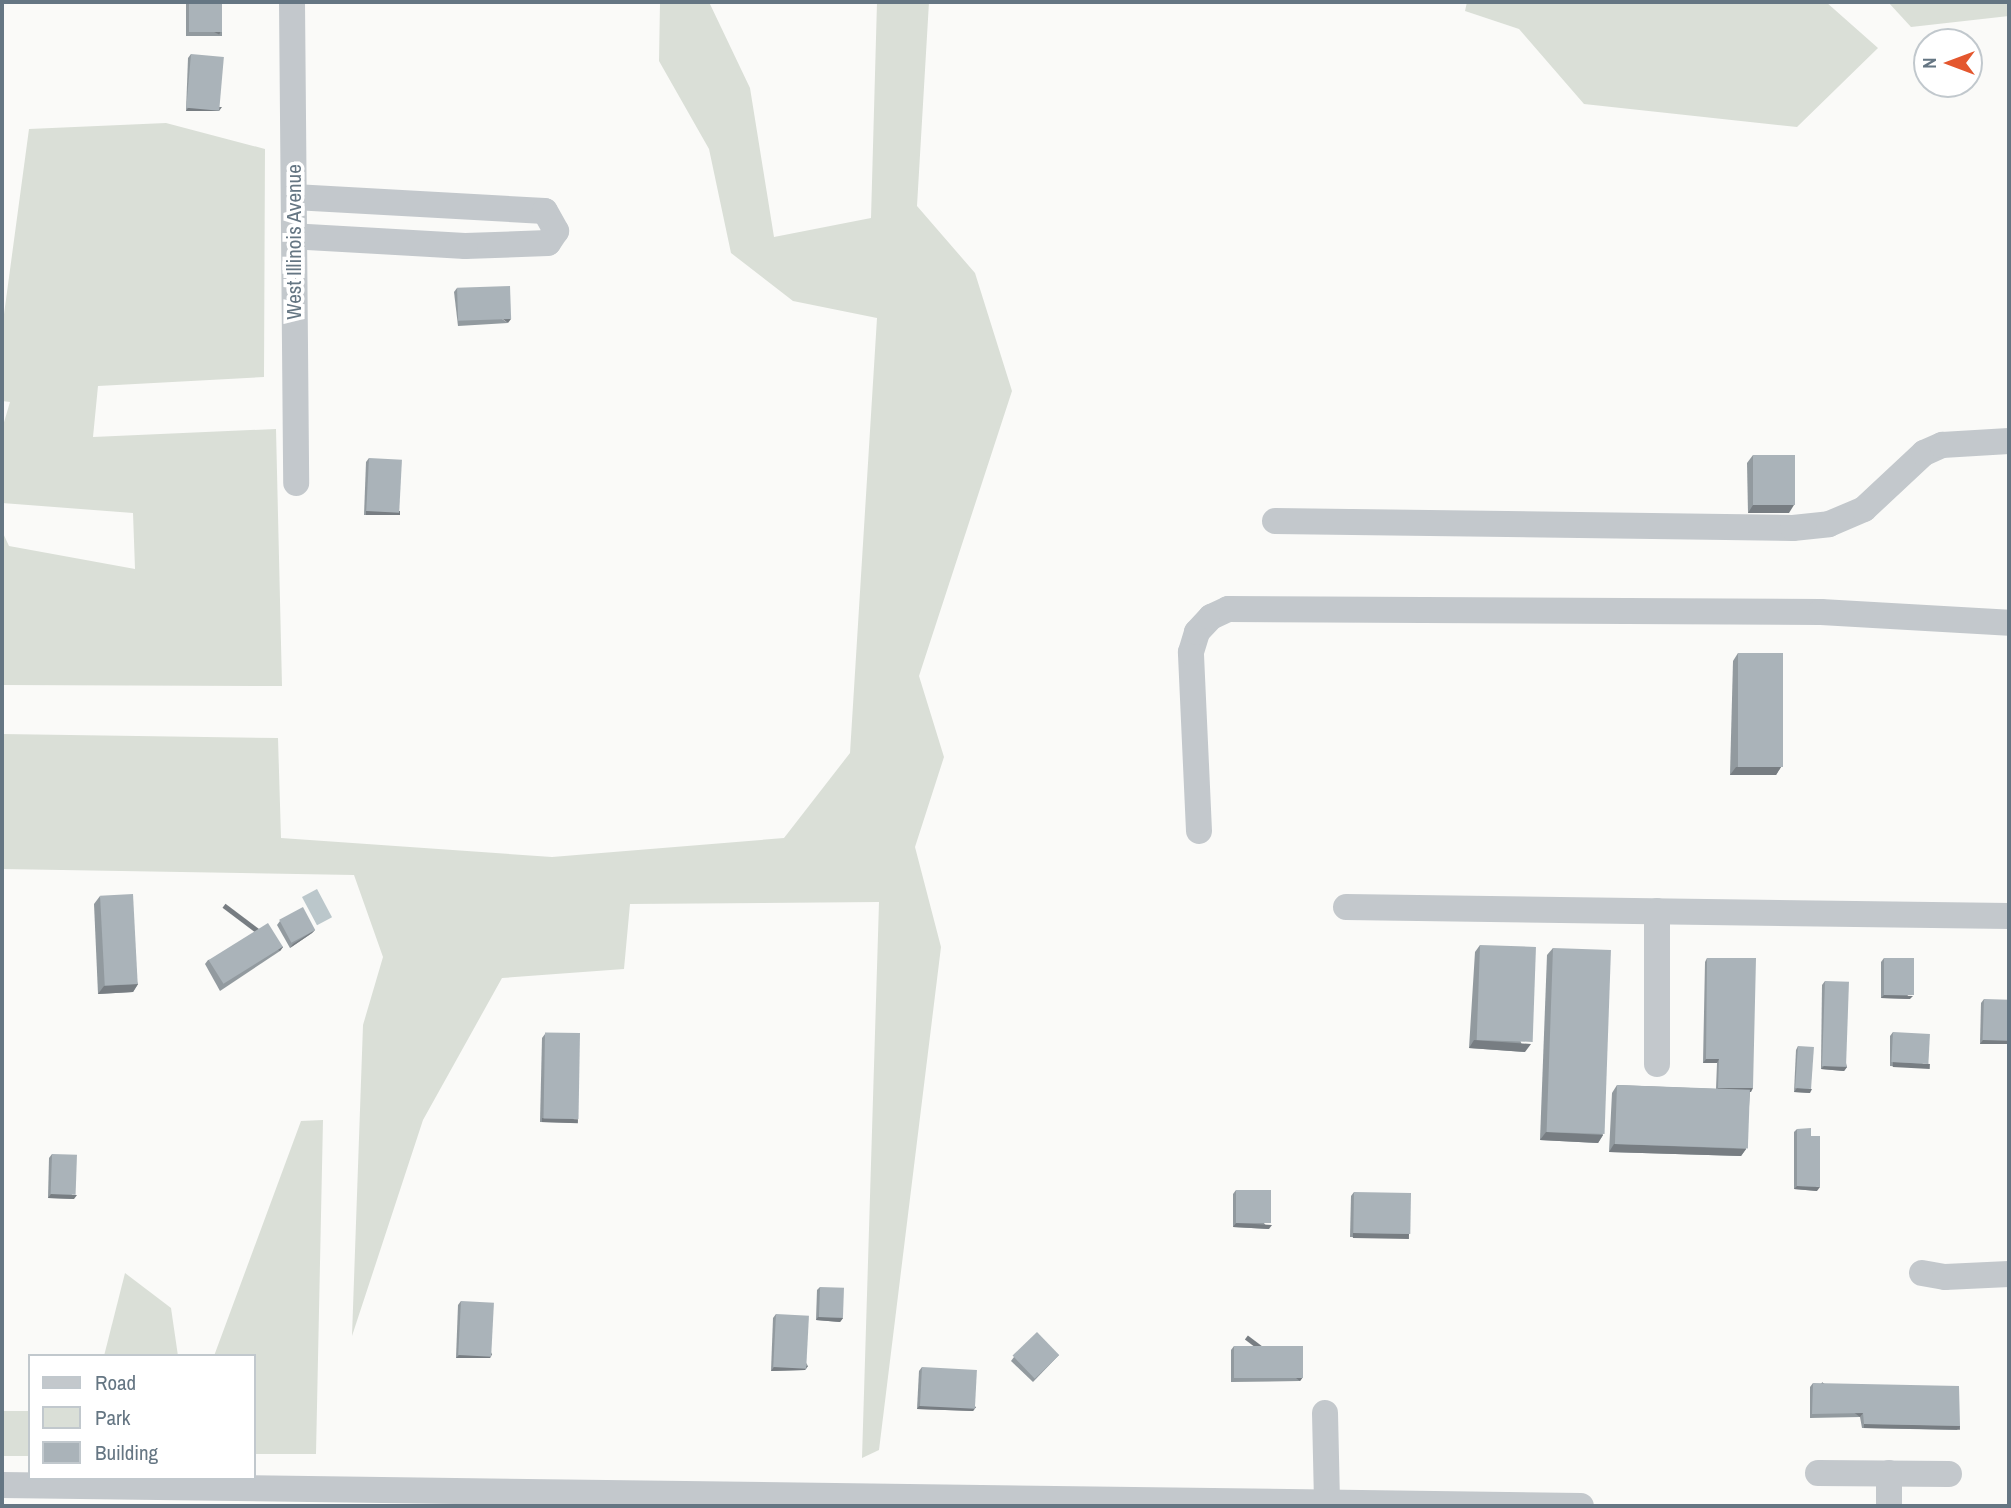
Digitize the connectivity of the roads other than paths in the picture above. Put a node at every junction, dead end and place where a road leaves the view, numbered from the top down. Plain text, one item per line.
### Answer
1 (292, 2) edge
2 (294, 197) junction
3 (294, 236) junction
4 (2009, 441) edge
5 (296, 483) dead end
6 (1275, 521) dead end
7 (2009, 622) edge
8 (1199, 831) dead end
9 (1346, 907) dead end
10 (1657, 911) junction
11 (2009, 916) edge
12 (1657, 1063) dead end
13 (1922, 1273) dead end
14 (2009, 1274) edge
15 (1325, 1413) dead end
16 (1818, 1473) dead end
17 (1889, 1473) junction
18 (1949, 1474) dead end
19 (2, 1485) edge
20 (888, 1502) edge
21 (1326, 1503) junction
22 (1581, 1506) edge
23 (1889, 1506) edge

1 - 2 street, West Illinois Avenue
2 - 3 street, West Illinois Avenue
2 - 3 street
3 - 5 street, West Illinois Avenue
4 - 6 street
7 - 8 street
9 - 10 street
10 - 11 street
10 - 12 street
13 - 14 street
15 - 21 street
16 - 17 street
17 - 18 street
17 - 23 street
19 - 20 street
20 - 21 street
21 - 22 street

